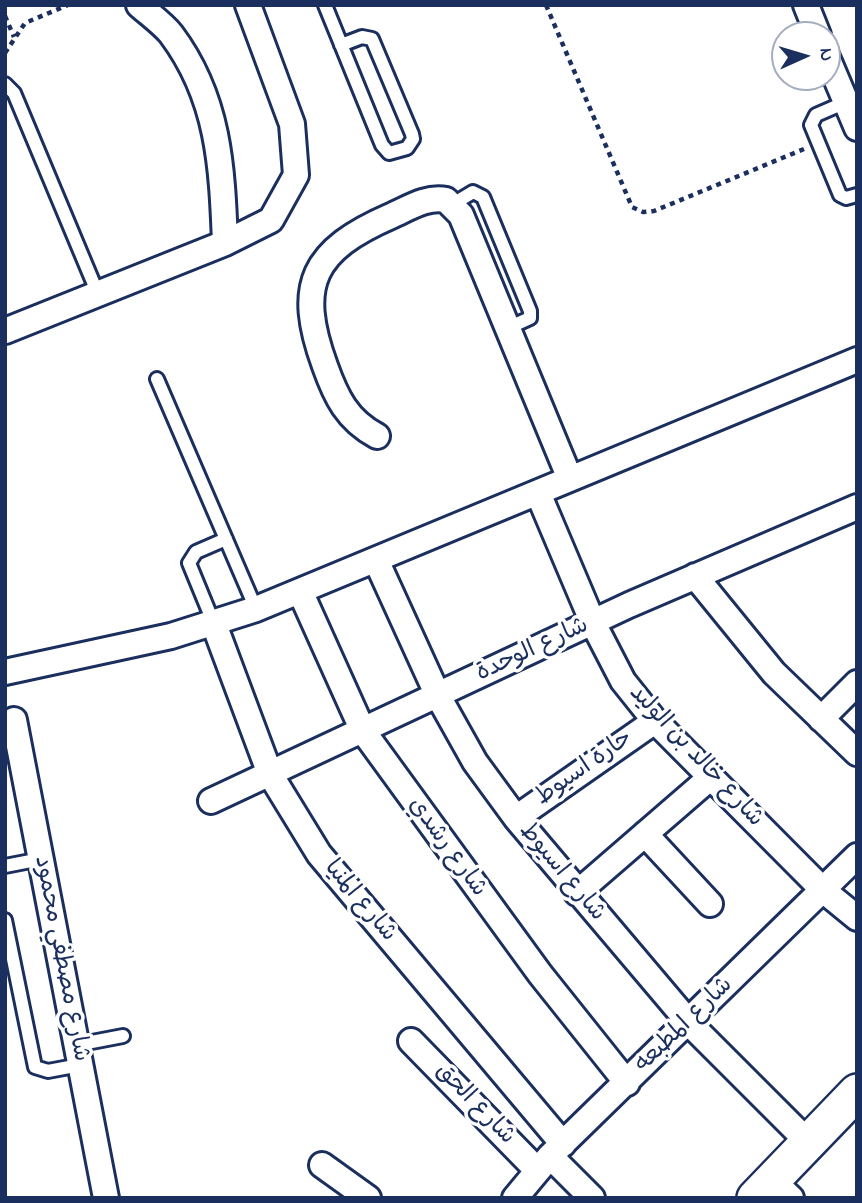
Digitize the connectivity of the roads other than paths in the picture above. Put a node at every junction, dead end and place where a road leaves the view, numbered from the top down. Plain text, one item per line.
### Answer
1 (139, 5) edge
2 (248, 5) edge
3 (325, 5) edge
4 (341, 45) junction
5 (5, 84) edge
6 (841, 89) edge
7 (853, 117) edge
8 (857, 195) edge
9 (225, 243) junction
10 (98, 294) junction
11 (5, 331) edge
12 (857, 360) edge
13 (157, 379) dead end
14 (377, 436) dead end
15 (570, 479) junction
16 (538, 493) junction
17 (851, 517) edge
18 (226, 539) junction
19 (376, 560) junction
20 (695, 576) junction
21 (300, 591) junction
22 (256, 609) junction
23 (593, 623) junction
24 (214, 624) junction
25 (5, 672) edge
26 (857, 683) edge
27 (438, 696) junction
28 (821, 719) junction
29 (14, 720) dead end
30 (655, 721) junction
31 (363, 731) junction
32 (857, 753) edge
33 (270, 774) junction
34 (711, 777) junction
35 (211, 800) dead end
36 (516, 818) junction
37 (645, 834) junction
38 (857, 856) edge
39 (41, 859) junction
40 (5, 866) edge
41 (824, 891) junction
42 (578, 893) junction
43 (710, 904) dead end
44 (857, 918) edge
45 (5, 920) edge
46 (689, 1022) junction
47 (123, 1036) dead end
48 (411, 1041) dead end
49 (78, 1055) junction
50 (627, 1083) junction
51 (857, 1092) edge
52 (808, 1142) junction
53 (550, 1157) junction
54 (322, 1165) dead end
55 (772, 1192) edge
56 (106, 1198) edge
57 (368, 1198) edge
58 (515, 1198) edge
59 (592, 1198) edge

1 - 9 street
2 - 9 street
3 - 4 lane
4 - 4 lane
5 - 10 lane
6 - 7 street
7 - 8 lane
9 - 10 street
10 - 11 street
12 - 15 street
13 - 18 lane
14 - 15 street
15 - 16 street
16 - 19 street
16 - 23 street, شارع خالد بن الوليد
17 - 20 street, شارع الوحدة
18 - 22 lane
18 - 24 lane
19 - 21 street
19 - 27 street, شارع اسيوط
20 - 23 street, شارع الوحدة
20 - 28 street
21 - 22 street
21 - 31 street, شارع رشدي
22 - 24 street
23 - 27 street, شارع الوحدة
23 - 30 street, شارع خالد بن الوليد
24 - 25 street
24 - 33 street, شارع المنيا
26 - 28 street
27 - 31 street, شارع الوحدة
27 - 36 street, شارع اسيوط
28 - 32 street
29 - 39 street, شارع مصطفي محمود
30 - 34 street, شارع خالد بن الوليد
30 - 36 street, حارة اسيوط
31 - 33 street, شارع الوحدة
31 - 50 street, شارع رشدي
33 - 35 street, شارع الوحدة
33 - 53 street, شارع المنيا
34 - 37 street
34 - 41 street, شارع خالد بن الوليد
36 - 42 street, شارع اسيوط
37 - 42 street
37 - 43 street
38 - 41 street, شارع المطبعه
39 - 40 lane
39 - 49 street, شارع مصطفي محمود
41 - 44 street, شارع خالد بن الوليد
41 - 46 street, شارع المطبعه
42 - 46 street, شارع اسيوط
45 - 49 lane
46 - 50 street, شارع المطبعه
46 - 52 street, شارع اسيوط
47 - 49 lane
48 - 53 street, شارع الحق
49 - 56 street, شارع مصطفي محمود
50 - 53 street, شارع المطبعه
51 - 52 street
52 - 55 street
53 - 58 street, شارع المطبعه
53 - 59 street
54 - 57 street

